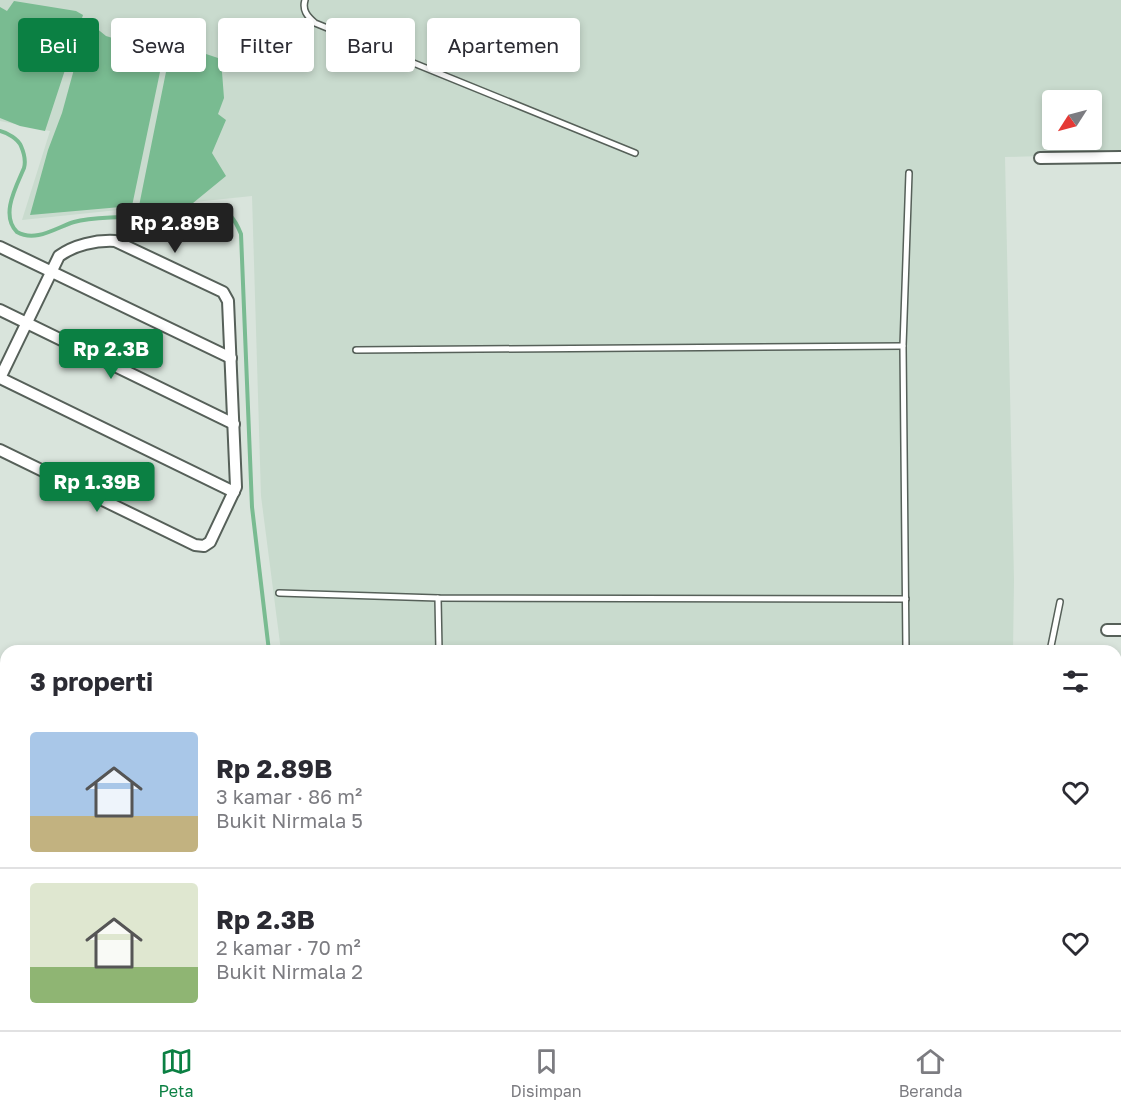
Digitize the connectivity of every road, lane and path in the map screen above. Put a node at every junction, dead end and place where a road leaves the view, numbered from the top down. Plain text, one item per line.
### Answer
1 (305, 0) edge
2 (635, 153) dead end
3 (1121, 157) edge
4 (1040, 158) dead end
5 (909, 173) dead end
6 (0, 247) edge
7 (52, 272) junction
8 (0, 310) edge
9 (27, 323) junction
10 (903, 346) junction
11 (356, 350) dead end
12 (231, 358) junction
13 (0, 378) edge
14 (234, 424) junction
15 (0, 450) edge
16 (234, 492) junction
17 (279, 593) dead end
18 (438, 598) junction
19 (906, 598) junction
20 (1060, 602) dead end
21 (1107, 630) dead end
22 (1121, 630) edge
23 (439, 645) edge
24 (906, 645) edge
25 (1051, 645) edge

1 - 2 lane
3 - 4 street
5 - 10 lane
6 - 7 street
7 - 9 street
7 - 12 street
7 - 12 street
8 - 9 street
9 - 13 street
9 - 14 street
10 - 11 lane
10 - 19 lane
12 - 14 street
13 - 16 street
14 - 16 street
15 - 16 street
17 - 18 lane
18 - 19 lane
18 - 23 lane
19 - 24 lane
20 - 25 lane
21 - 22 street

